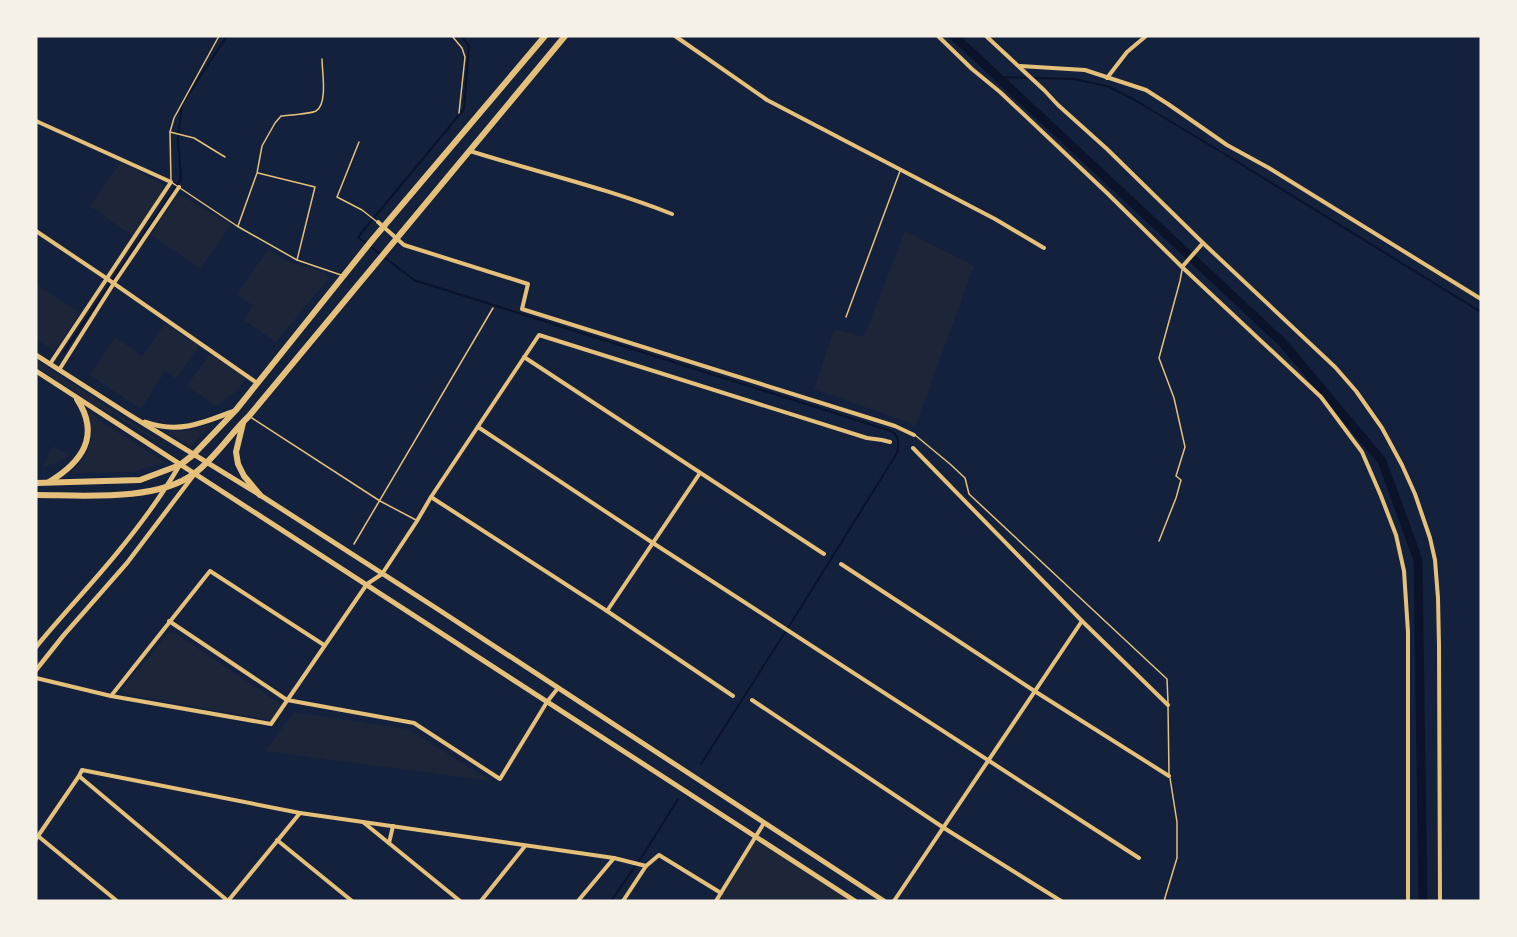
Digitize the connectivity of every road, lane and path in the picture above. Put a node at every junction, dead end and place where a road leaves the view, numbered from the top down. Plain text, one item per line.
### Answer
1 (219, 36) edge
2 (452, 36) edge
3 (545, 36) edge
4 (566, 36) edge
5 (675, 36) edge
6 (939, 36) edge
7 (986, 36) edge
8 (1146, 36) edge
9 (322, 59) dead end
10 (1018, 66) junction
11 (1107, 78) junction
12 (459, 113) dead end
13 (36, 121) edge
14 (170, 132) junction
15 (359, 142) dead end
16 (470, 151) junction
17 (225, 157) dead end
18 (900, 170) junction
19 (257, 173) junction
20 (171, 182) junction
21 (179, 187) junction
22 (672, 214) dead end
23 (378, 222) joint
24 (237, 226) junction
25 (384, 228) junction
26 (36, 231) edge
27 (397, 238) junction
28 (1203, 243) junction
29 (1044, 248) dead end
30 (297, 260) junction
31 (1182, 267) junction
32 (345, 276) junction
33 (106, 278) junction
34 (114, 283) junction
35 (1481, 299) edge
36 (494, 308) dead end
37 (846, 317) dead end
38 (36, 355) edge
39 (524, 357) junction
40 (50, 364) junction
41 (59, 370) junction
42 (36, 371) edge
43 (258, 384) junction
44 (77, 399) junction
45 (236, 410) junction
46 (128, 414) junction
47 (247, 418) junction
48 (478, 427) junction
49 (914, 435) joint
50 (890, 442) dead end
51 (913, 448) dead end
52 (193, 456) junction
53 (207, 462) junction
54 (180, 465) junction
55 (195, 473) junction
56 (700, 473) junction
57 (36, 483) edge
58 (47, 483) junction
59 (166, 487) junction
60 (36, 495) edge
61 (260, 495) junction
62 (431, 497) junction
63 (380, 501) junction
64 (417, 521) junction
65 (1159, 541) dead end
66 (653, 543) junction
67 (354, 544) dead end
68 (824, 554) dead end
69 (841, 564) dead end
70 (382, 574) junction
71 (367, 584) junction
72 (607, 611) junction
73 (169, 621) junction
74 (1082, 621) junction
75 (324, 645) junction
76 (36, 648) edge
77 (36, 670) edge
78 (36, 678) edge
79 (558, 688) junction
80 (1036, 692) junction
81 (111, 696) junction
82 (733, 696) dead end
83 (287, 700) junction
84 (752, 700) dead end
85 (547, 702) junction
86 (1168, 705) junction
87 (988, 759) junction
88 (79, 776) junction
89 (1169, 776) junction
90 (300, 813) junction
91 (363, 822) junction
92 (765, 822) junction
93 (393, 826) junction
94 (944, 828) junction
95 (755, 836) junction
96 (37, 838) edge
97 (277, 840) junction
98 (389, 843) junction
99 (525, 845) junction
100 (614, 858) junction
101 (1139, 858) dead end
102 (644, 866) junction
103 (721, 893) junction
104 (117, 901) edge
105 (228, 901) edge
106 (352, 901) edge
107 (460, 901) edge
108 (481, 901) edge
109 (578, 901) edge
110 (623, 901) edge
111 (716, 901) edge
112 (855, 901) edge
113 (884, 901) edge
114 (894, 901) edge
115 (1062, 901) edge
116 (1164, 901) edge
117 (1408, 901) edge
118 (1440, 901) edge

1 - 14 lane
2 - 12 lane
3 - 25 main road
4 - 16 main road
5 - 18 street
6 - 31 street
7 - 10 street
8 - 11 street
9 - 19 lane
10 - 11 street
10 - 28 street
11 - 35 street
13 - 20 street
14 - 17 lane
14 - 20 lane
15 - 23 lane
16 - 22 street
16 - 27 main road
18 - 29 street
18 - 37 lane
19 - 24 lane
19 - 30 lane
20 - 21 lane
20 - 33 street
21 - 24 lane
21 - 34 street
23 - 25 street
24 - 30 lane
25 - 27 street
25 - 32 main road
26 - 33 street
27 - 47 main road
27 - 49 street
28 - 31 street
28 - 118 street
30 - 32 lane
31 - 65 lane
31 - 117 street
32 - 43 main road
33 - 34 street
33 - 40 street
34 - 41 street
34 - 43 street
36 - 63 lane
38 - 40 main road
39 - 48 street
39 - 50 street
39 - 56 street
40 - 41 main road
41 - 46 main road
42 - 44 main road
43 - 45 main road
44 - 54 main road
44 - 58 main road
45 - 46 main road
45 - 52 main road
46 - 52 main road
47 - 53 main road
47 - 61 main road
47 - 63 lane
48 - 62 street
48 - 66 street
49 - 86 lane
51 - 74 street
52 - 53 main road
52 - 54 main road
53 - 55 main road
53 - 61 main road
54 - 55 main road
54 - 58 main road
54 - 59 street
55 - 59 main road
55 - 71 main road
55 - 77 street
56 - 66 street
56 - 68 street
57 - 58 main road
59 - 60 main road
59 - 76 street
61 - 70 main road
62 - 64 street
62 - 72 street
63 - 64 lane
63 - 67 lane
64 - 70 street
66 - 72 street
66 - 87 street
69 - 80 street
70 - 71 street
70 - 79 main road
71 - 75 street
71 - 85 main road
72 - 82 street
73 - 75 street
73 - 81 street
73 - 83 street
74 - 80 street
74 - 86 street
75 - 83 street
78 - 81 street
79 - 85 street
79 - 92 main road
80 - 87 street
80 - 89 street
81 - 83 street
83 - 85 street
84 - 94 street
85 - 95 main road
86 - 89 lane
87 - 94 street
87 - 101 street
88 - 90 street
88 - 96 street
88 - 105 street
89 - 116 lane
90 - 91 street
90 - 97 street
91 - 93 street
91 - 98 street
92 - 95 street
92 - 113 main road
93 - 98 street
93 - 99 street
94 - 114 street
94 - 115 street
95 - 103 street
95 - 112 main road
96 - 104 street
97 - 105 street
97 - 106 street
98 - 107 street
99 - 100 street
99 - 108 street
100 - 102 street
100 - 109 street
102 - 103 street
102 - 110 street
103 - 111 street

